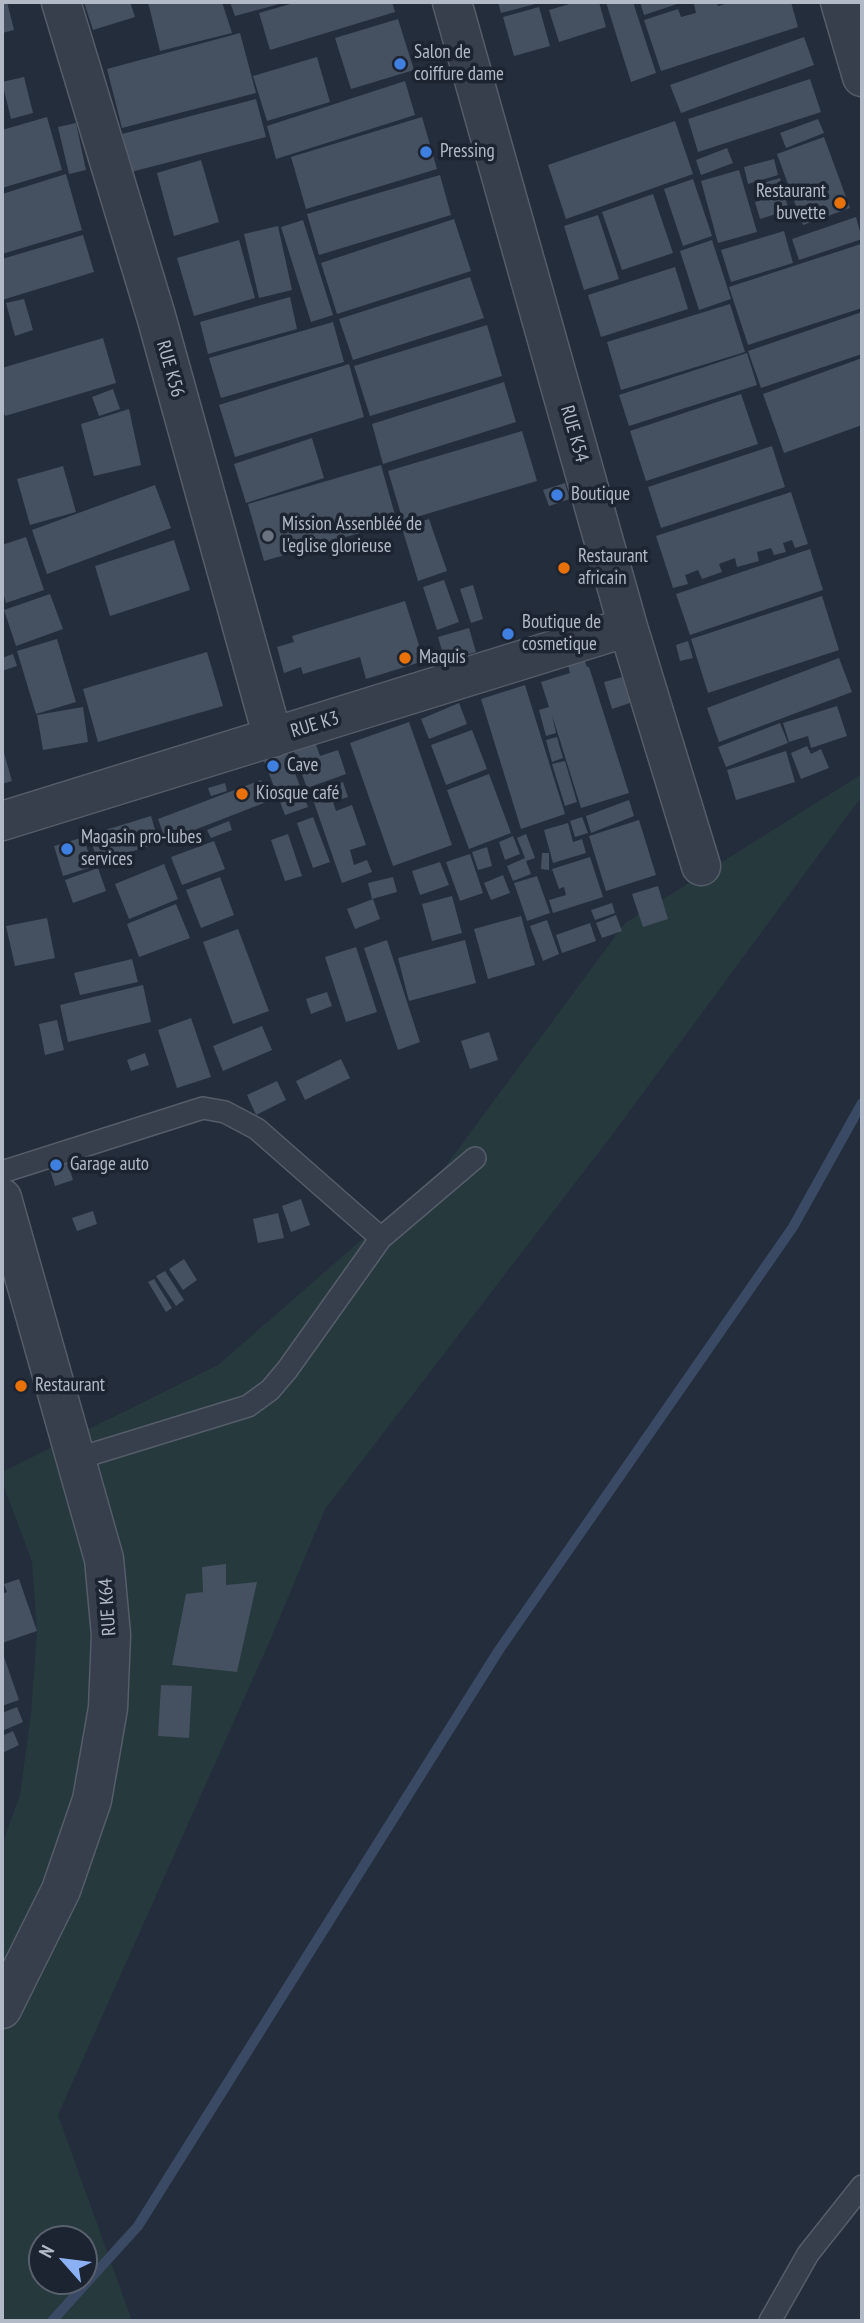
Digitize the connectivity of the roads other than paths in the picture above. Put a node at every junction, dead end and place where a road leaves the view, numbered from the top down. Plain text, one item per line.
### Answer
1 (61, 2) edge
2 (452, 2) edge
3 (840, 2) edge
4 (862, 78) edge
5 (628, 626) junction
6 (273, 738) junction
7 (2, 821) edge
8 (701, 866) dead end
9 (475, 1158) dead end
10 (2, 1172) edge
11 (2, 1198) edge
12 (381, 1238) junction
13 (76, 1459) junction
14 (2, 2010) edge
15 (862, 2186) edge
16 (770, 2321) edge

1 - 6 street, RUE K56
2 - 5 street, RUE K54
3 - 4 street
5 - 6 street, RUE K3
5 - 8 street, RUE K54
6 - 7 street, RUE K3
9 - 12 lane
10 - 12 lane
11 - 13 street, RUE K64
12 - 13 lane
13 - 14 street, RUE K64
15 - 16 lane

